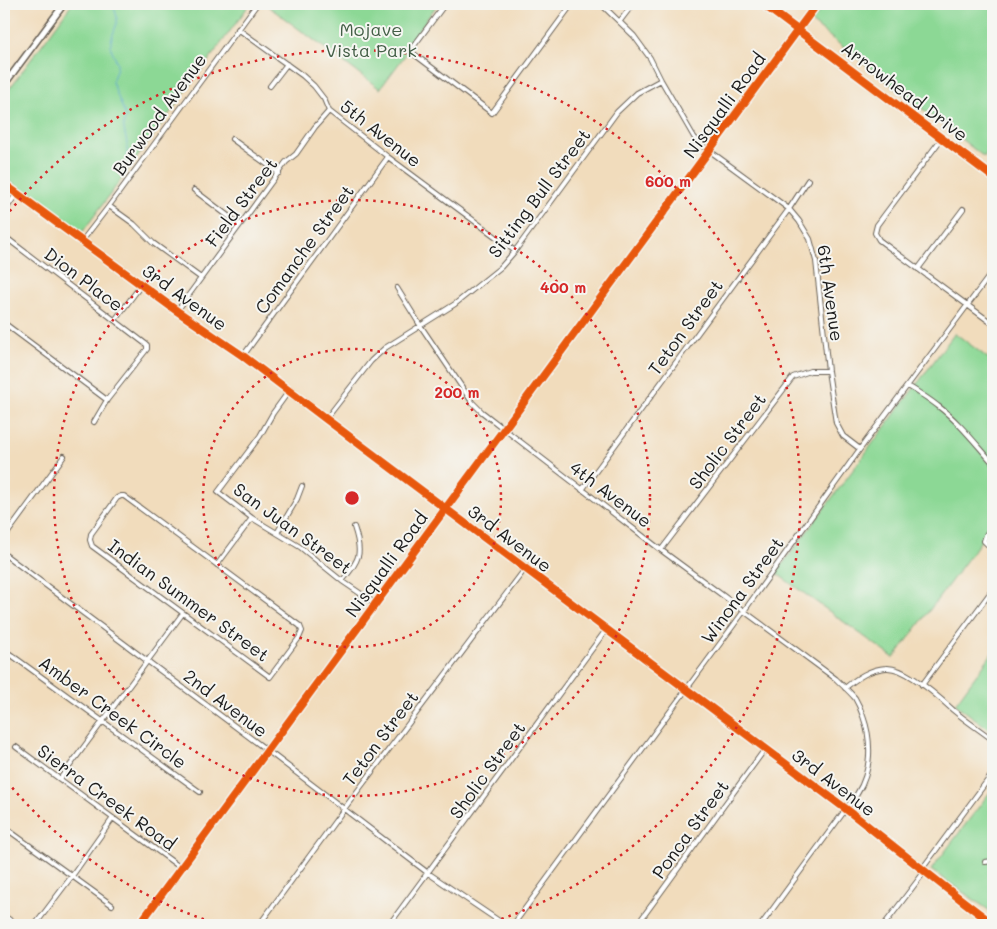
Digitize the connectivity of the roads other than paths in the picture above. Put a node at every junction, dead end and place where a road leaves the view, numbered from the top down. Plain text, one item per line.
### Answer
1 (64, 4) edge
2 (257, 4) edge
3 (445, 4) edge
4 (572, 4) edge
5 (601, 4) edge
6 (633, 4) edge
7 (763, 4) edge
8 (817, 4) edge
9 (620, 21) junction
10 (238, 29) junction
11 (798, 30) junction
12 (287, 64) junction
13 (661, 80) junction
14 (4, 85) edge
15 (270, 86) dead end
16 (329, 111) junction
17 (942, 138) junction
18 (232, 139) dead end
19 (710, 150) junction
20 (388, 157) junction
21 (279, 173) junction
22 (993, 177) edge
23 (808, 180) dead end
24 (4, 184) edge
25 (194, 190) dead end
26 (17, 194) junction
27 (109, 206) junction
28 (789, 209) junction
29 (963, 209) dead end
30 (4, 212) edge
31 (240, 226) junction
32 (4, 236) edge
33 (82, 241) junction
34 (515, 251) junction
35 (918, 269) junction
36 (993, 271) edge
37 (201, 278) junction
38 (142, 284) junction
39 (397, 288) dead end
40 (968, 306) junction
41 (177, 310) junction
42 (115, 320) junction
43 (4, 323) edge
44 (993, 324) edge
45 (420, 325) junction
46 (242, 356) junction
47 (828, 371) junction
48 (908, 386) junction
49 (289, 391) junction
50 (107, 400) junction
51 (326, 419) junction
52 (94, 422) dead end
53 (504, 429) junction
54 (860, 449) junction
55 (64, 456) dead end
56 (993, 463) edge
57 (302, 486) dead end
58 (582, 490) junction
59 (446, 509) junction
60 (252, 518) junction
61 (993, 525) edge
62 (354, 527) dead end
63 (277, 533) junction
64 (4, 538) edge
65 (661, 550) junction
66 (993, 550) edge
67 (4, 554) edge
68 (217, 565) junction
69 (525, 568) junction
70 (342, 581) junction
71 (993, 589) edge
72 (376, 604) junction
73 (744, 611) junction
74 (183, 613) junction
75 (606, 630) junction
76 (4, 662) edge
77 (147, 662) junction
78 (922, 684) junction
79 (845, 688) junction
80 (686, 689) junction
81 (103, 721) junction
82 (993, 740) edge
83 (16, 747) dead end
84 (765, 749) junction
85 (268, 751) junction
86 (993, 773) edge
87 (60, 779) junction
88 (200, 792) dead end
89 (344, 809) junction
90 (846, 809) junction
91 (114, 818) junction
92 (4, 827) edge
93 (993, 860) edge
94 (986, 862) dead end
95 (182, 868) junction
96 (923, 870) junction
97 (428, 873) junction
98 (72, 876) junction
99 (112, 905) dead end
100 (4, 916) edge
101 (993, 924) edge
102 (16, 925) edge
103 (35, 925) edge
104 (139, 925) edge
105 (258, 925) edge
106 (389, 925) edge
107 (505, 925) edge
108 (513, 925) edge
109 (637, 925) edge
110 (761, 925) edge
111 (884, 925) edge

1 - 14 street
2 - 10 street, Burwood Avenue
3 - 4 street
5 - 9 street, 6th Avenue
6 - 9 street
7 - 11 main road, Arrowhead Drive
8 - 11 main road, Nisqualli Road
9 - 13 street, 6th Avenue
10 - 12 street, 5th Avenue
10 - 27 street, Burwood Avenue
11 - 17 main road, Arrowhead Drive
11 - 19 main road, Nisqualli Road
12 - 15 street
12 - 16 street, 5th Avenue
13 - 19 street, 6th Avenue
13 - 34 street, Sitting Bull Street
16 - 20 street, 5th Avenue
16 - 21 street, Field Street
17 - 22 main road, Arrowhead Drive
17 - 35 street
18 - 21 street
19 - 28 street, 6th Avenue
19 - 53 main road, Nisqualli Road
20 - 34 street, 5th Avenue
20 - 46 street, Comanche Street
21 - 31 street, Field Street
23 - 28 street, Teton Street
24 - 26 street, 3rd Avenue
25 - 31 street
26 - 30 street
26 - 33 street, 3rd Avenue
27 - 33 street, Burwood Avenue
27 - 37 street
28 - 47 street, 6th Avenue
28 - 58 street, Teton Street
29 - 35 street
31 - 37 street, Field Street
32 - 42 street, Dion Place
33 - 38 street, 3rd Avenue
34 - 45 street, Sitting Bull Street
35 - 40 street
36 - 40 street, Winona Street
37 - 41 street, Field Street
38 - 41 street, 3rd Avenue
38 - 42 street
39 - 45 street, 4th Avenue
40 - 44 street
40 - 48 street, Winona Street
41 - 46 street, 3rd Avenue
42 - 50 street, Dion Place
43 - 50 street
45 - 51 street, Sitting Bull Street
45 - 53 street, 4th Avenue
46 - 49 street, 3rd Avenue
47 - 54 street, 6th Avenue
47 - 65 street, Sholic Street
48 - 54 street, Winona Street
48 - 56 street
49 - 51 street, 3rd Avenue
49 - 60 street, San Juan Street
50 - 52 street
51 - 59 street, 3rd Avenue
53 - 58 street, 4th Avenue
53 - 59 main road, Nisqualli Road
54 - 73 street, Winona Street
55 - 64 street
57 - 63 street
58 - 65 street, 4th Avenue
59 - 69 street, 3rd Avenue
59 - 72 main road, Nisqualli Road
60 - 63 street, San Juan Street
60 - 68 street
61 - 66 street
62 - 70 street
63 - 70 street, San Juan Street
65 - 73 street, 4th Avenue
67 - 77 street, 2nd Avenue
68 - 74 street, Indian Summer Street
68 - 74 street, Indian Summer Street
69 - 75 street, 3rd Avenue
69 - 89 street, Teton Street
70 - 72 street, San Juan Street
71 - 78 street
72 - 85 main road, Nisqualli Road
73 - 79 street, 4th Avenue
73 - 80 street, Winona Street
74 - 77 street
75 - 80 street, 3rd Avenue
75 - 97 street, Sholic Street
76 - 81 street, Amber Creek Circle
77 - 81 street
77 - 85 street, 2nd Avenue
78 - 79 street
78 - 82 street
79 - 90 street, 4th Avenue
80 - 84 street, 3rd Avenue
80 - 108 street, Winona Street
81 - 87 street
81 - 88 street, Amber Creek Circle
83 - 87 street, Sierra Creek Road
84 - 90 street, 3rd Avenue
84 - 109 street, Ponca Street
85 - 89 street, 2nd Avenue
85 - 95 main road, Nisqualli Road
86 - 96 street
87 - 91 street, Sierra Creek Road
89 - 97 street, 2nd Avenue
89 - 105 street, Teton Street
90 - 96 street, 3rd Avenue
90 - 110 street, 4th Avenue
91 - 95 street, Sierra Creek Road
91 - 98 street
92 - 98 street
93 - 94 street
95 - 104 main road, Nisqualli Road
96 - 101 street, 3rd Avenue
96 - 111 street
97 - 106 street, Sholic Street
97 - 107 street, 2nd Avenue
98 - 99 street
98 - 103 street
100 - 102 street

